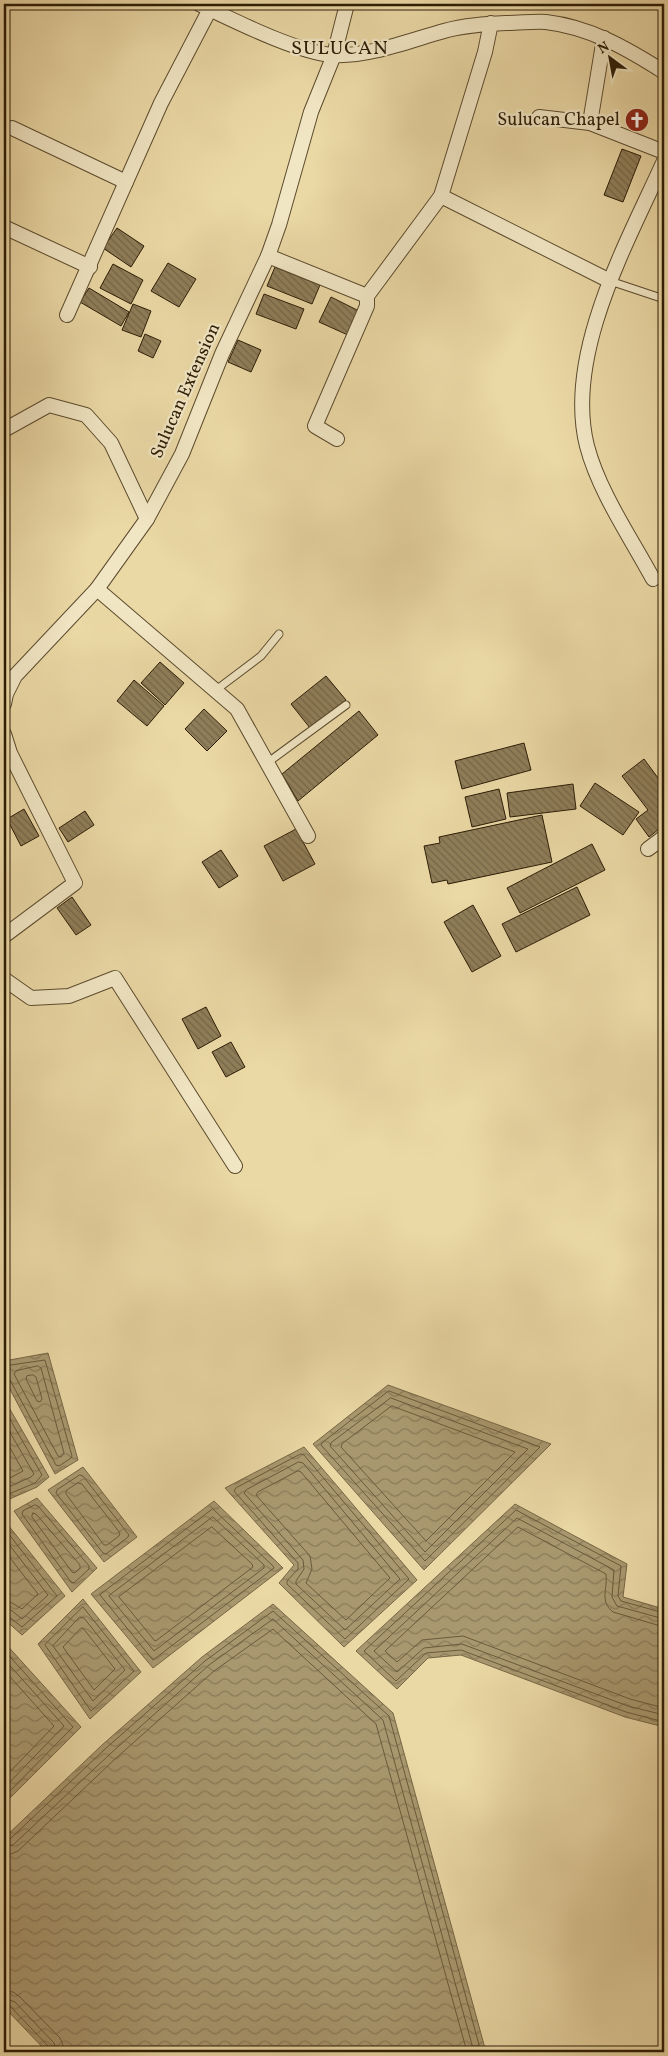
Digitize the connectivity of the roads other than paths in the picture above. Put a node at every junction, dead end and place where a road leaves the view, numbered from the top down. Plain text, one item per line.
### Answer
1 (347, 4) edge
2 (205, 6) edge
3 (491, 24) junction
4 (604, 38) junction
5 (334, 55) junction
6 (664, 72) edge
7 (539, 117) dead end
8 (590, 123) junction
9 (12, 128) dead end
10 (664, 152) edge
11 (664, 161) edge
12 (126, 182) junction
13 (441, 196) junction
14 (4, 227) edge
15 (268, 256) junction
16 (90, 267) junction
17 (610, 282) junction
18 (367, 296) junction
19 (664, 299) edge
20 (67, 315) dead end
21 (4, 430) edge
22 (338, 440) dead end
23 (148, 520) junction
24 (653, 579) dead end
25 (97, 589) junction
26 (279, 634) dead end
27 (216, 690) junction
28 (4, 704) edge
29 (346, 705) dead end
30 (4, 734) edge
31 (7, 756) edge
32 (267, 763) junction
33 (308, 836) dead end
34 (664, 837) edge
35 (648, 849) dead end
36 (4, 936) edge
37 (4, 979) edge
38 (235, 1166) dead end

1 - 5 street, Sulucan Extension
2 - 5 street
2 - 12 street
3 - 4 street
3 - 5 street
3 - 13 street
4 - 6 street
4 - 8 street
5 - 15 street, Sulucan Extension
7 - 8 street
8 - 10 street
9 - 12 street
11 - 17 street
12 - 16 street
13 - 17 street
13 - 18 street
14 - 16 street
15 - 18 street
15 - 23 street, Sulucan Extension
16 - 20 street
17 - 19 lane
17 - 24 street
18 - 22 street
21 - 23 street
23 - 25 street, Sulucan Extension
25 - 27 street
25 - 28 street, Sulucan Extension
26 - 27 lane
27 - 32 street
29 - 32 lane
30 - 31 street
31 - 36 street
32 - 33 street
34 - 35 street
37 - 38 street

